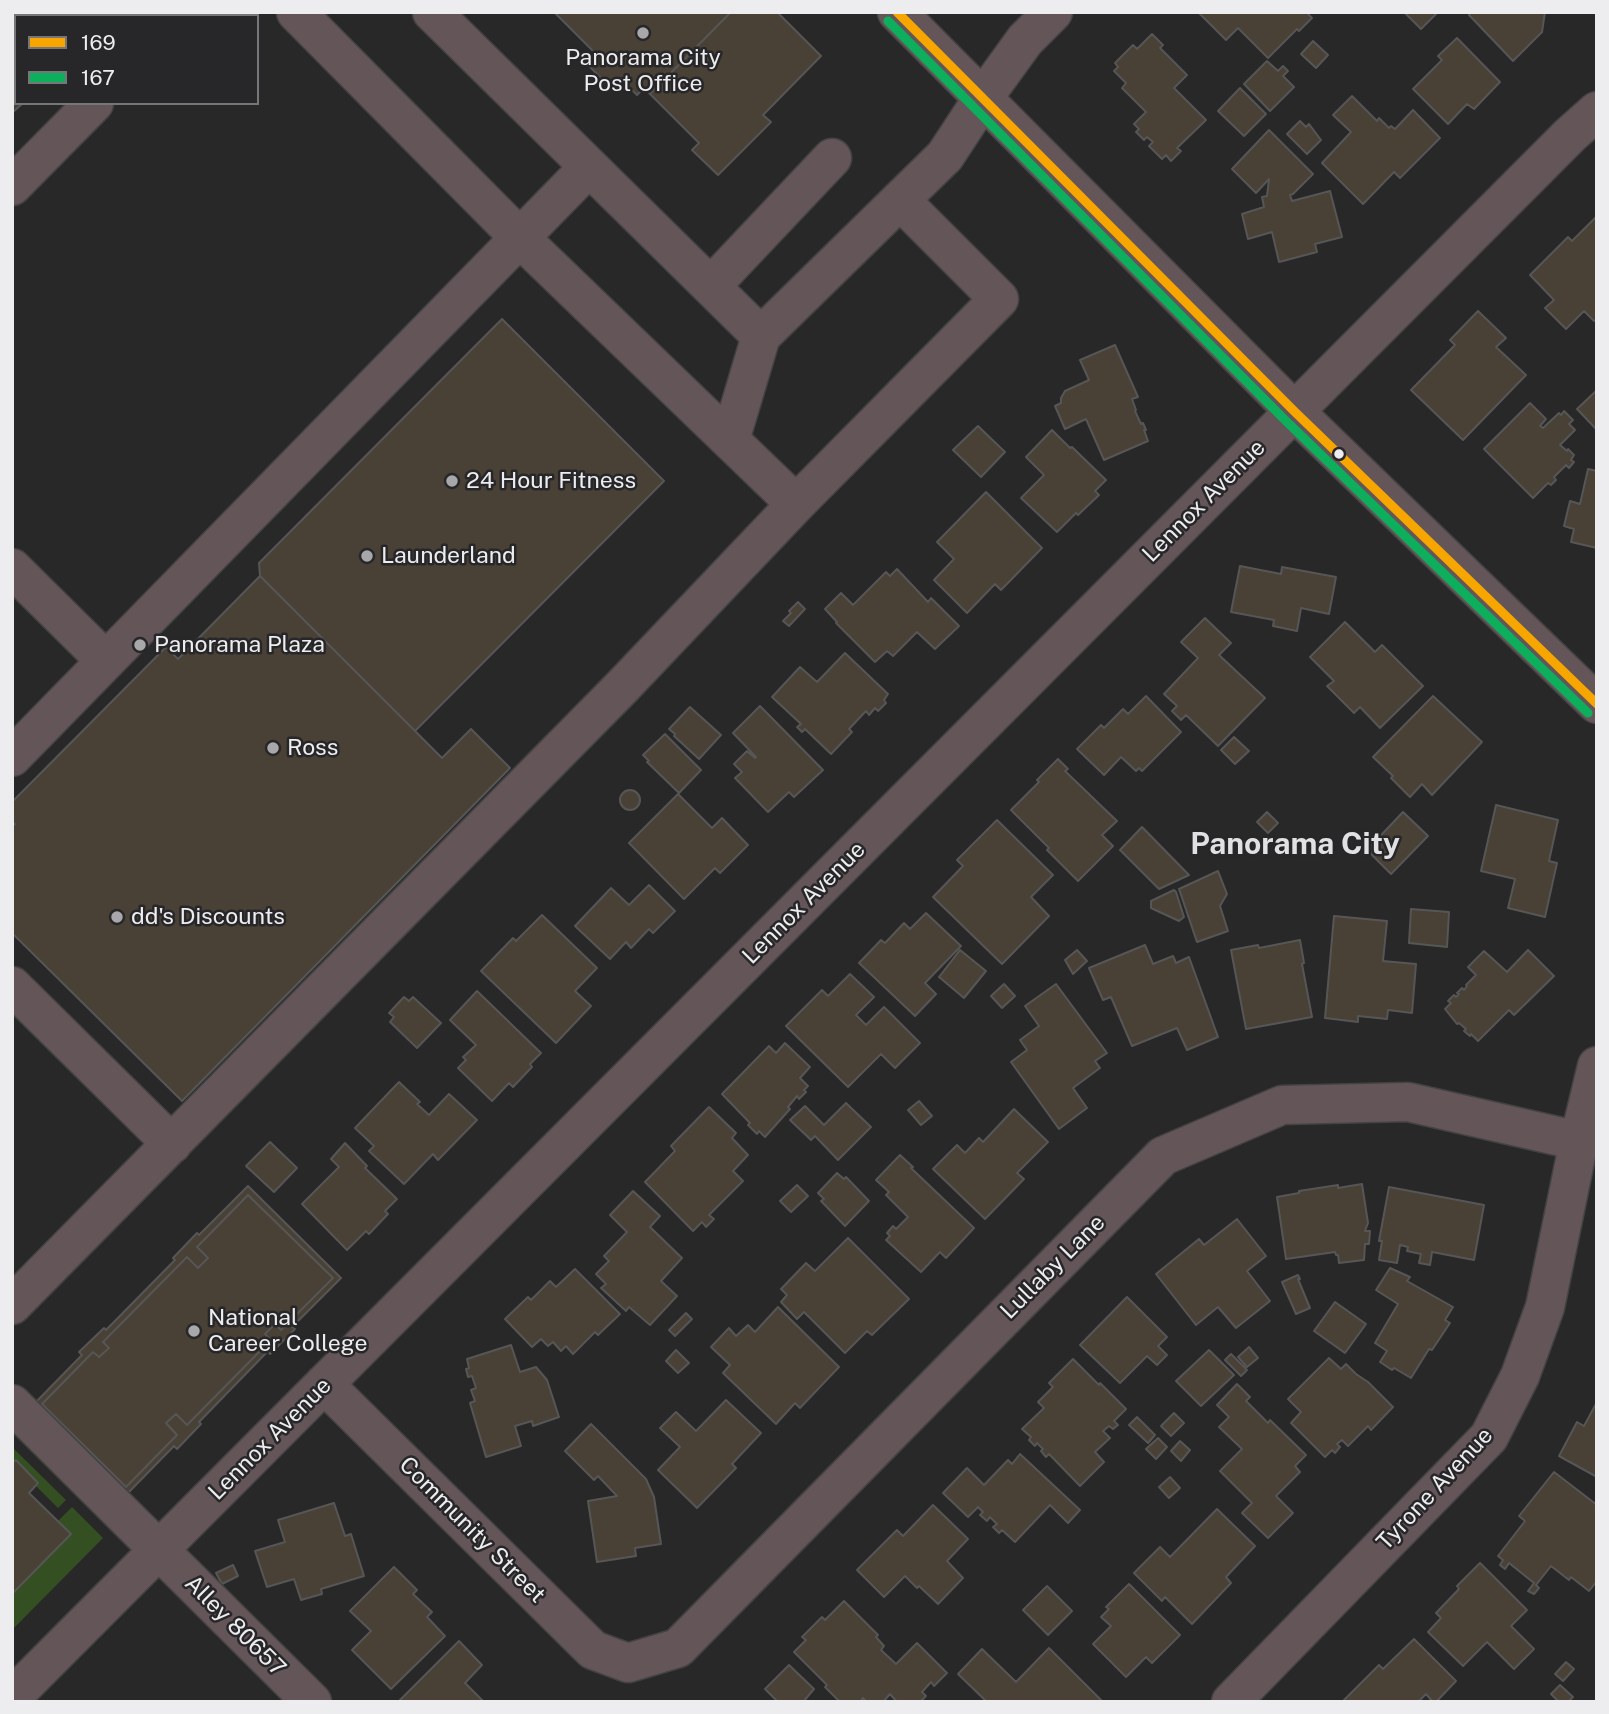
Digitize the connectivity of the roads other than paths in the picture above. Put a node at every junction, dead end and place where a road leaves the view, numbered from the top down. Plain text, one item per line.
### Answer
1 (296, 12) edge
2 (897, 12) edge
3 (1053, 12) edge
4 (435, 13) edge
5 (983, 98) junction
6 (92, 105) edge
7 (1597, 111) edge
8 (832, 158) dead end
9 (589, 167) junction
10 (12, 186) edge
11 (900, 200) junction
12 (520, 238) junction
13 (711, 286) junction
14 (761, 336) junction
15 (1294, 411) junction
16 (730, 440) junction
17 (796, 504) junction
18 (12, 568) edge
19 (106, 660) junction
20 (1597, 704) edge
21 (12, 757) edge
22 (12, 986) edge
23 (1597, 1066) edge
24 (1579, 1141) junction
25 (172, 1144) junction
26 (12, 1305) edge
27 (324, 1384) junction
28 (12, 1404) edge
29 (158, 1550) junction
30 (628, 1663) joint
31 (12, 1697) edge
32 (312, 1702) edge
33 (1231, 1702) edge

1 - 12 street
2 - 5 street
3 - 5 street
4 - 9 street
5 - 11 street
5 - 15 street
6 - 10 street
7 - 15 street, Lennox Avenue
8 - 13 street
9 - 12 street
9 - 13 street
11 - 14 street
11 - 17 street
12 - 16 street
12 - 19 street
13 - 14 street
14 - 16 street
15 - 20 street
15 - 27 street, Lennox Avenue
16 - 17 street
17 - 25 street
18 - 19 street
19 - 21 street
22 - 25 street
23 - 24 street, Tyrone Avenue
24 - 30 street, Lullaby Lane
24 - 33 street, Tyrone Avenue
25 - 26 street
27 - 29 street, Lennox Avenue
27 - 30 street, Community Street
28 - 29 street, Alley 80657
29 - 31 street, Lennox Avenue
29 - 32 street, Alley 80657

